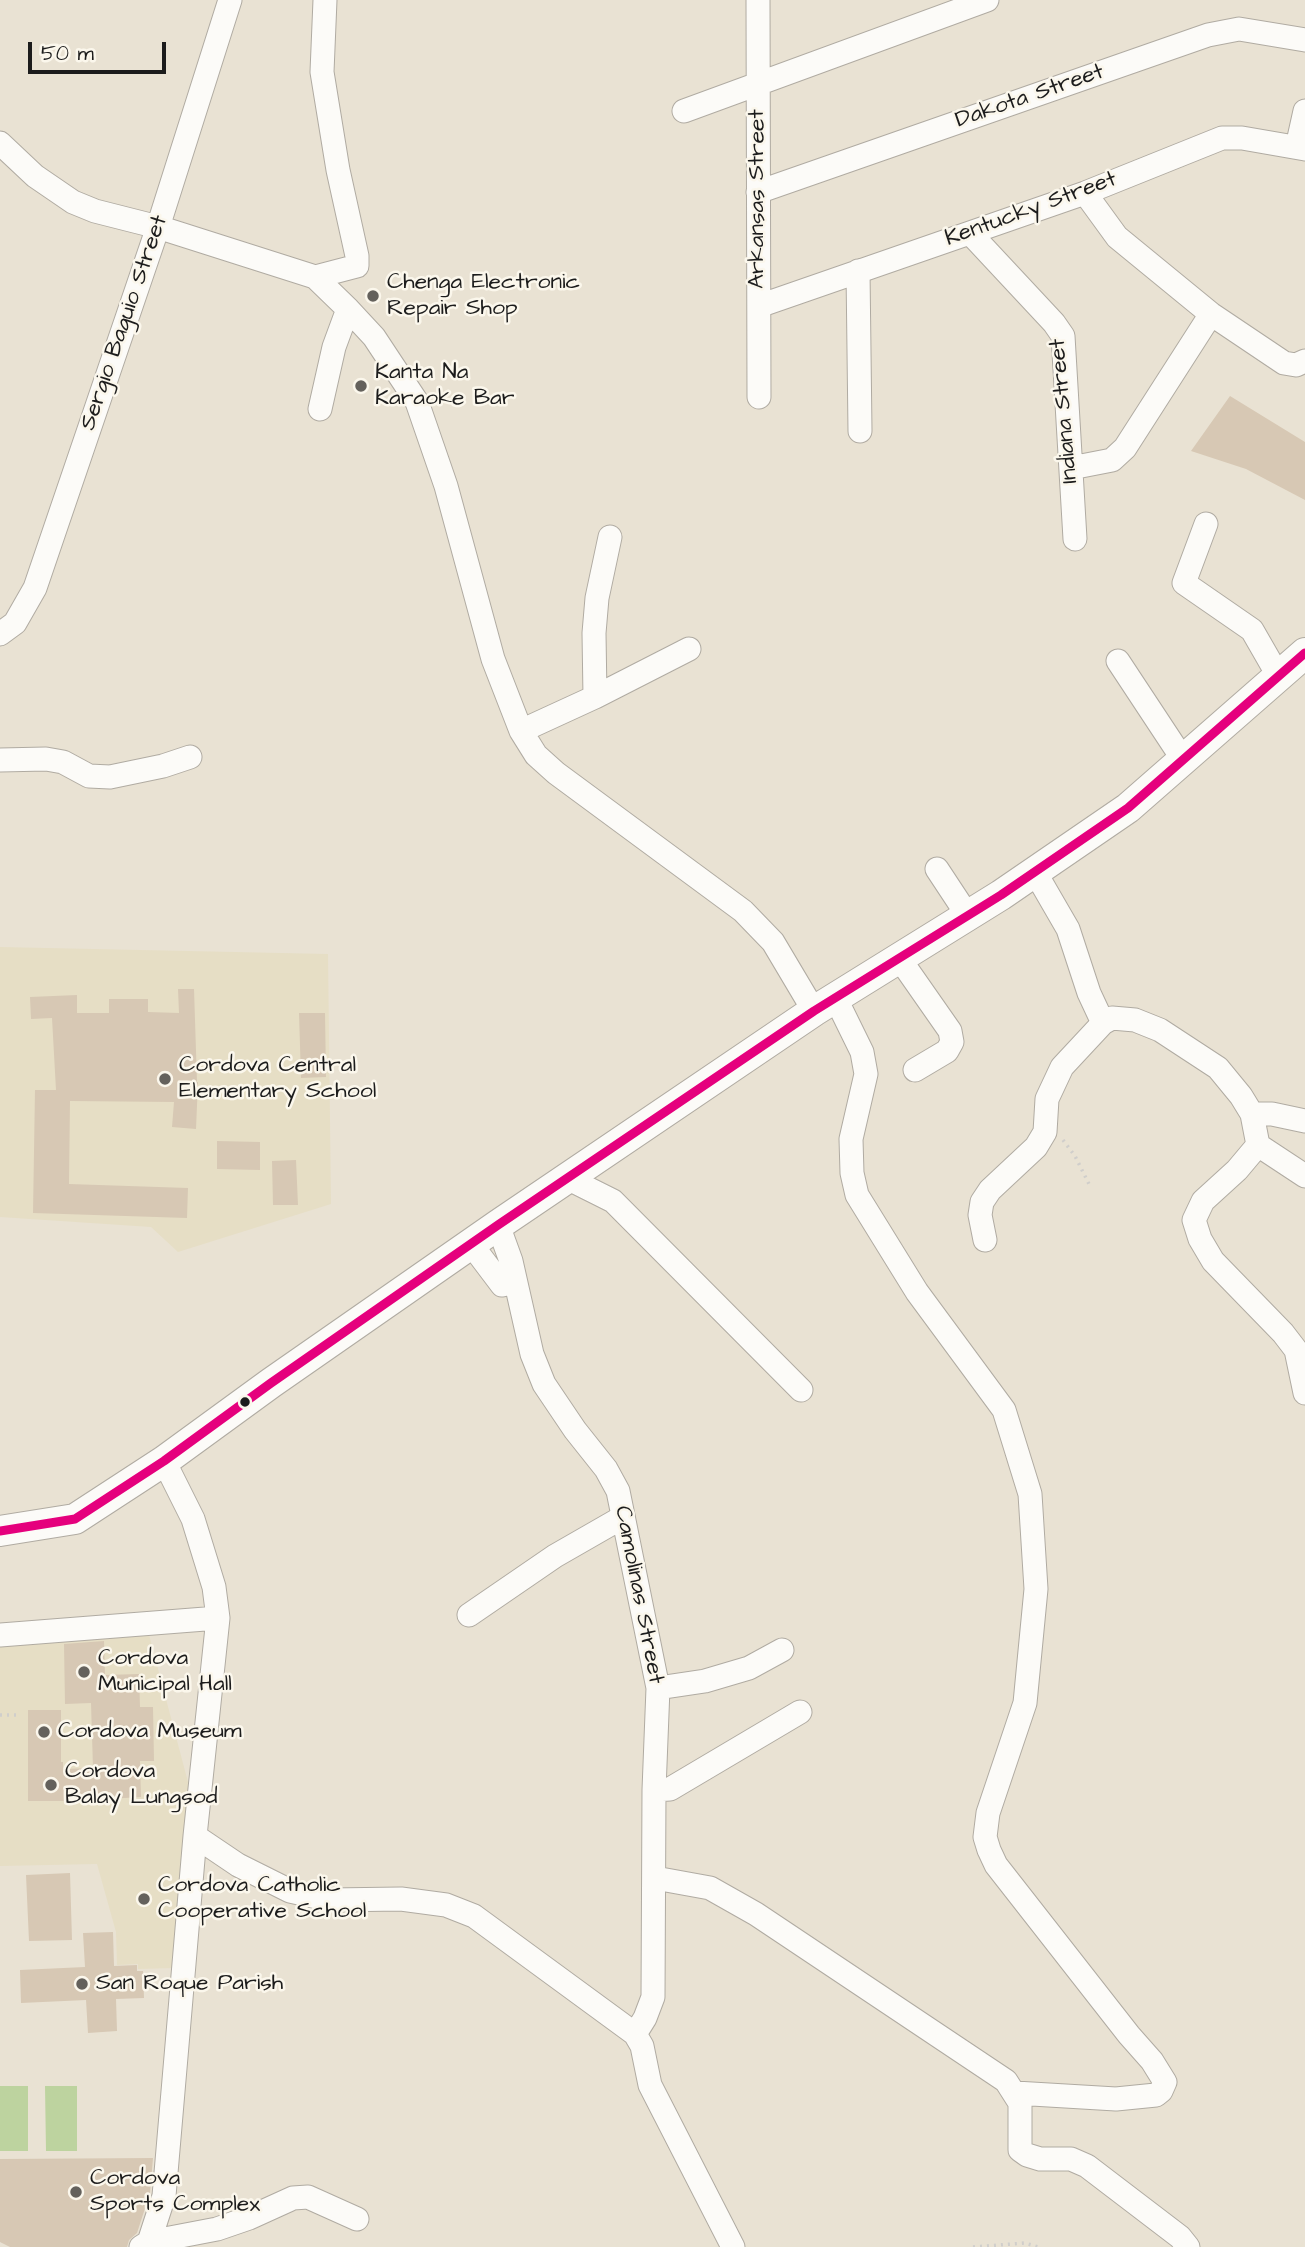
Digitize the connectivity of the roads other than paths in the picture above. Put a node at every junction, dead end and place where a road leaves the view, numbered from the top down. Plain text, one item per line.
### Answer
1 (230, 0) edge
2 (325, 0) edge
3 (758, 0) edge
4 (987, 0) edge
5 (1305, 40) edge
6 (758, 83) junction
7 (684, 111) dead end
8 (1305, 111) edge
9 (0, 143) edge
10 (1301, 148) edge
11 (758, 192) junction
12 (1085, 193) junction
13 (158, 228) junction
14 (970, 233) junction
15 (858, 271) junction
16 (315, 277) junction
17 (759, 306) junction
18 (348, 309) junction
19 (1211, 314) junction
20 (1300, 363) edge
21 (759, 397) dead end
22 (320, 409) dead end
23 (860, 431) dead end
24 (1071, 468) junction
25 (1206, 524) dead end
26 (610, 537) dead end
27 (1075, 539) dead end
28 (0, 634) edge
29 (689, 649) dead end
30 (1305, 653) edge
31 (1118, 661) dead end
32 (1279, 677) junction
33 (595, 697) junction
34 (521, 731) junction
35 (190, 757) dead end
36 (0, 760) edge
37 (1184, 761) junction
38 (937, 869) dead end
39 (1035, 872) junction
40 (968, 916) junction
41 (899, 958) junction
42 (825, 1004) junction
43 (1103, 1023) junction
44 (915, 1070) dead end
45 (1252, 1114) junction
46 (1305, 1121) edge
47 (1258, 1145) junction
48 (1305, 1176) edge
49 (567, 1178) junction
50 (498, 1225) junction
51 (985, 1240) dead end
52 (471, 1244) junction
53 (515, 1282) junction
54 (801, 1390) dead end
55 (1305, 1393) edge
56 (164, 1461) junction
57 (623, 1517) junction
58 (0, 1531) edge
59 (469, 1615) dead end
60 (218, 1618) junction
61 (0, 1635) edge
62 (782, 1650) dead end
63 (658, 1688) junction
64 (800, 1712) dead end
65 (654, 1790) junction
66 (195, 1836) junction
67 (655, 1878) junction
68 (635, 2034) junction
69 (1015, 2093) junction
70 (357, 2219) dead end
71 (145, 2244) edge
72 (733, 2247) edge
73 (1188, 2247) edge

1 - 13 street, Sergio Baguio Street
2 - 16 street
3 - 6 street, Arkansas Street
4 - 6 street
5 - 11 street, Dakota Street
6 - 7 street
6 - 11 street, Arkansas Street
8 - 10 street
9 - 13 street
10 - 12 street, Kentucky Street
11 - 17 street, Arkansas Street
12 - 14 street, Kentucky Street
12 - 19 street
13 - 16 street
13 - 28 street, Sergio Baguio Street
14 - 15 street, Kentucky Street
14 - 24 street, Indiana Street
15 - 17 street, Kentucky Street
15 - 23 street
16 - 18 street
17 - 21 street, Arkansas Street
18 - 22 street
18 - 34 street
19 - 20 street
19 - 24 street
24 - 27 street, Indiana Street
25 - 32 street
26 - 33 street
29 - 33 street
30 - 32 main road
31 - 37 street
32 - 37 main road
33 - 34 street
34 - 42 street
35 - 36 street
37 - 39 main road
38 - 40 street
39 - 40 main road
39 - 43 street
40 - 41 main road
41 - 42 main road
41 - 44 street
42 - 49 main road
42 - 69 street
43 - 45 street
43 - 51 street
45 - 46 street
45 - 47 street
47 - 48 street
47 - 55 street
49 - 50 main road
49 - 54 street
50 - 52 main road
50 - 53 street, Camolinas Street
52 - 53 street
52 - 56 main road
53 - 57 street, Camolinas Street
56 - 58 main road
56 - 60 street
57 - 59 street
57 - 63 street, Camolinas Street
60 - 61 street
60 - 66 street
62 - 63 street
63 - 65 street, Camolinas Street
64 - 65 street
65 - 67 street, Camolinas Street
66 - 68 street
66 - 71 street
67 - 68 street, Camolinas Street
67 - 69 street
68 - 72 street
69 - 73 street
70 - 71 street

